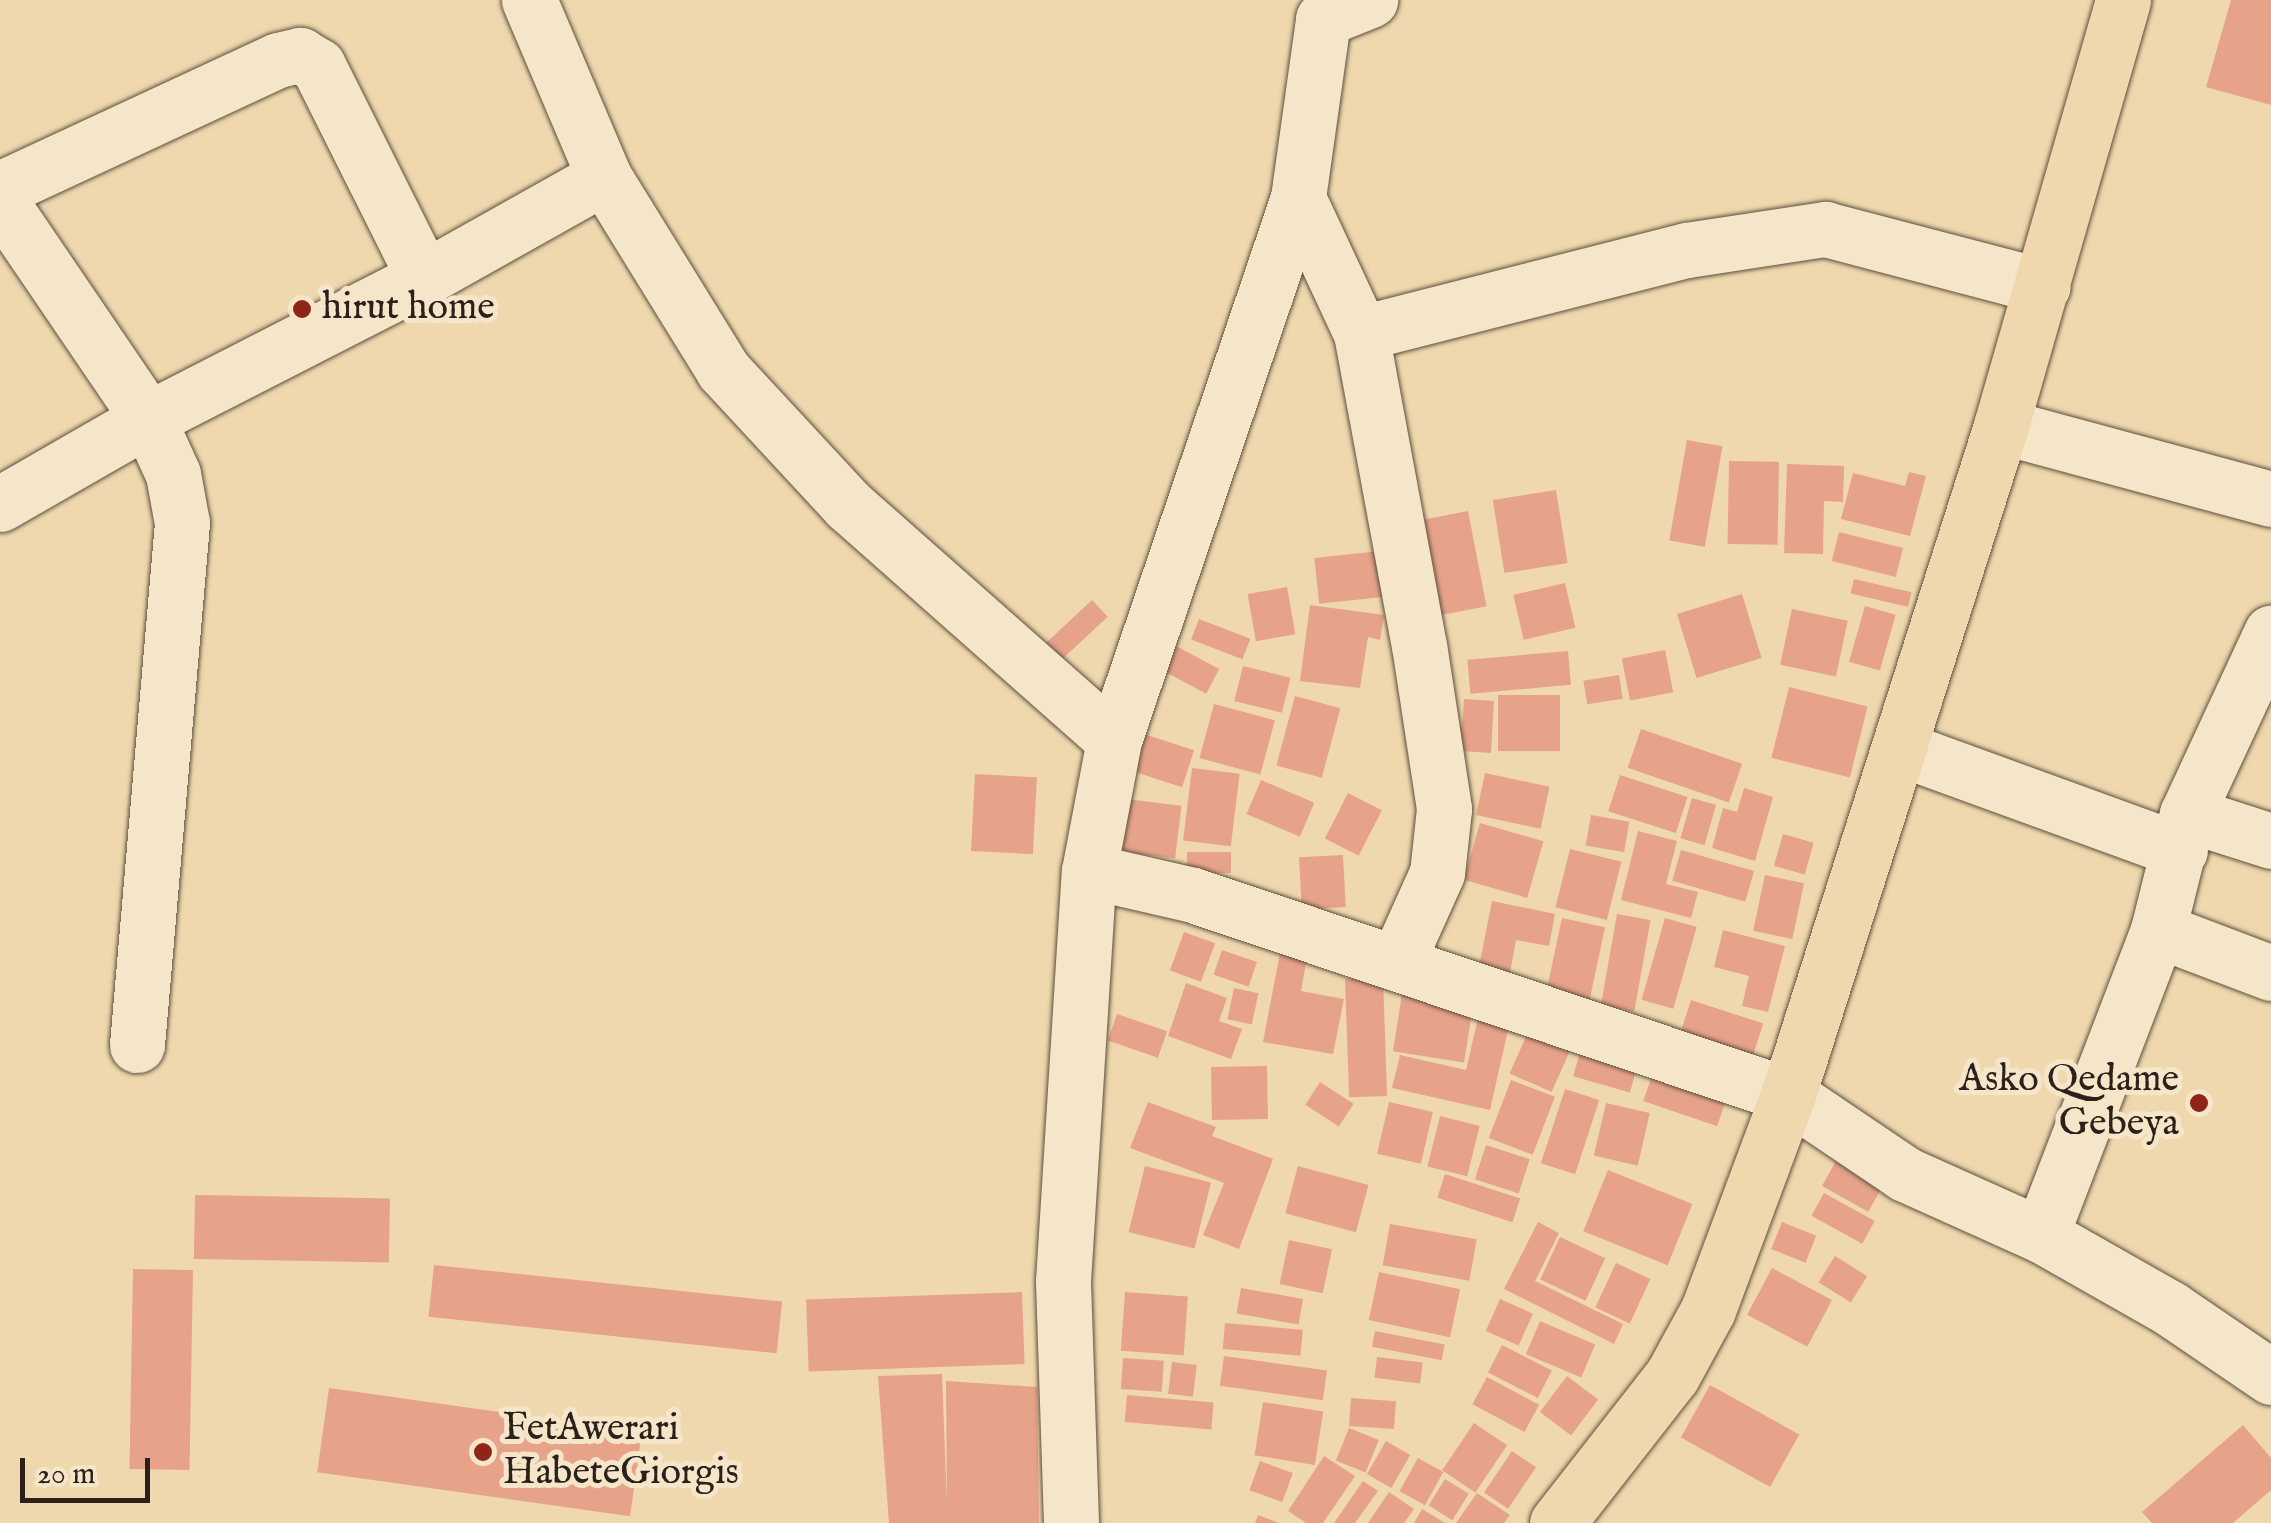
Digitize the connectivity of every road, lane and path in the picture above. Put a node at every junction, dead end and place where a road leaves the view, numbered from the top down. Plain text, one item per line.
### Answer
1 (529, 0) edge
2 (2123, 0) edge
3 (1340, 6) edge
4 (604, 176) junction
5 (0, 189) edge
6 (1298, 198) junction
7 (0, 201) edge
8 (424, 278) junction
9 (2043, 286) junction
10 (1361, 332) junction
11 (148, 418) junction
12 (2001, 426) junction
13 (2271, 499) edge
14 (0, 504) edge
15 (2271, 633) edge
16 (1114, 740) junction
17 (1899, 748) junction
18 (2184, 832) junction
19 (2271, 841) edge
20 (1089, 872) junction
21 (2158, 930) junction
22 (1397, 962) junction
23 (2271, 973) edge
24 (137, 1045) dead end
25 (1788, 1095) junction
26 (2040, 1235) junction
27 (2271, 1377) edge
28 (1071, 1523) edge
29 (1557, 1523) edge

1 - 4 street
2 - 9 main road
3 - 6 street
4 - 8 street
4 - 16 street
5 - 8 street
6 - 10 street
6 - 16 street
7 - 11 street
8 - 11 street
9 - 10 street
9 - 12 main road
10 - 22 street
11 - 14 street
11 - 24 street
12 - 13 street
12 - 17 main road
15 - 18 street
16 - 20 street
17 - 18 street
17 - 25 main road
18 - 19 street
18 - 21 street
20 - 22 street
20 - 28 street
21 - 23 street
21 - 26 street
22 - 25 street
25 - 26 street
25 - 29 main road
26 - 27 street

